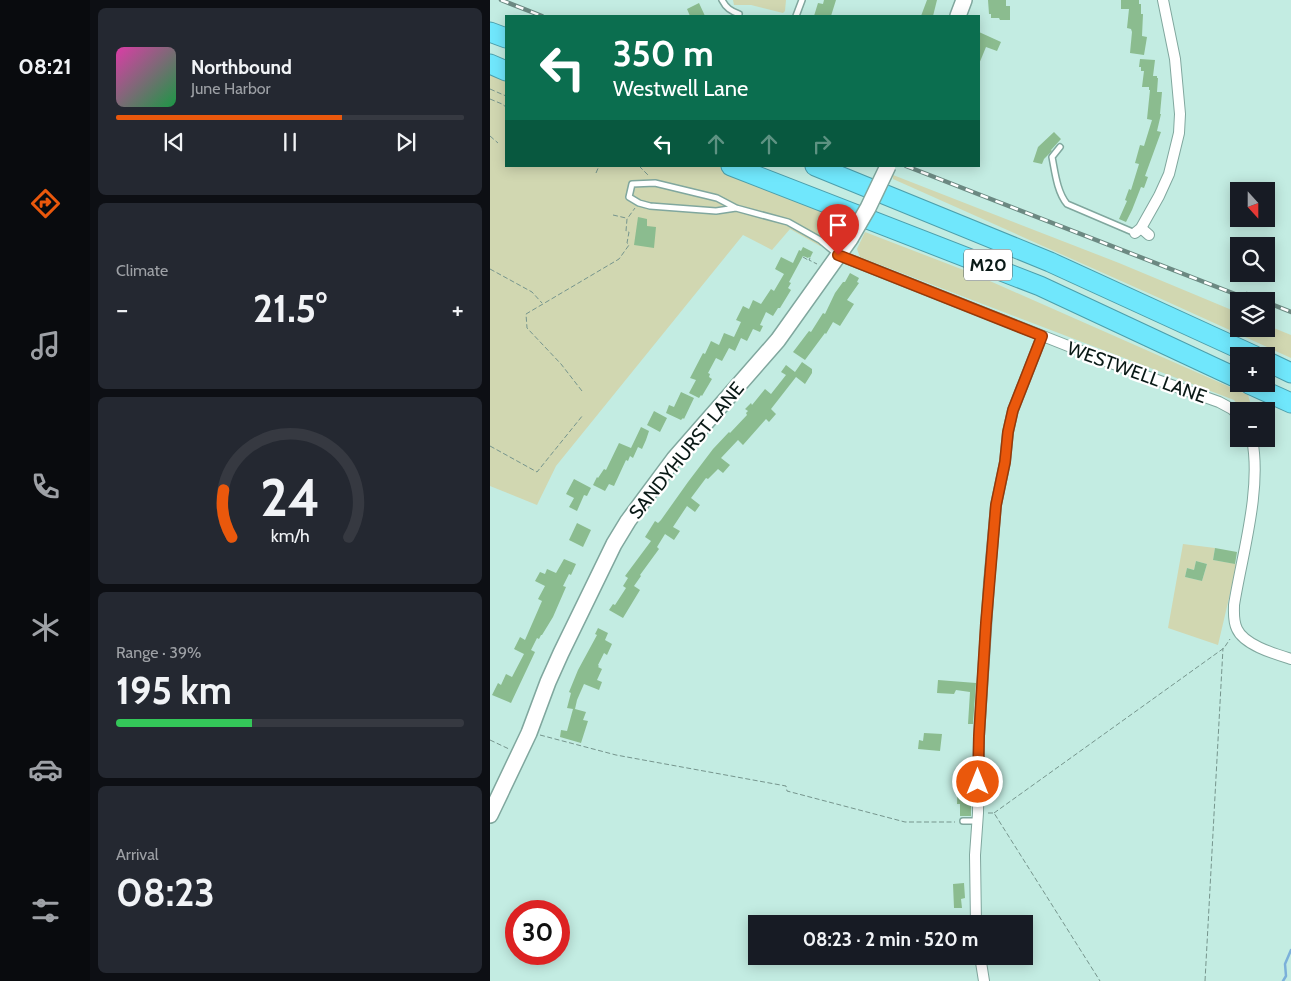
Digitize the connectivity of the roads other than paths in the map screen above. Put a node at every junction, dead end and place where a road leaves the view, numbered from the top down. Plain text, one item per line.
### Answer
1 (722, 0) edge
2 (802, 0) edge
3 (964, 0) edge
4 (1163, 0) edge
5 (739, 14) dead end
6 (796, 15) edge
7 (958, 15) edge
8 (490, 32) edge
9 (505, 38) edge
10 (490, 64) edge
11 (505, 72) edge
12 (1060, 147) dead end
13 (734, 167) edge
14 (817, 167) edge
15 (888, 167) edge
16 (736, 208) junction
17 (1142, 232) joint
18 (838, 255) junction
19 (1042, 336) junction
20 (1236, 347) edge
21 (1275, 365) edge
22 (1291, 373) edge
23 (1230, 375) edge
24 (1267, 392) edge
25 (1291, 403) edge
26 (1230, 408) edge
27 (1253, 447) edge
28 (1291, 660) edge
29 (490, 815) edge
30 (978, 817) junction
31 (963, 822) road end
32 (976, 915) edge
33 (981, 965) edge
34 (984, 981) edge

1 - 5 lane
2 - 6 lane
3 - 7 street
4 - 17 street
8 - 9 highway
10 - 11 highway
12 - 17 lane
13 - 23 highway, M20
14 - 20 highway, M20
15 - 18 street, SANDYHURST LANE, bridge
16 - 16 lane
16 - 18 lane
18 - 19 street, WESTWELL LANE
18 - 29 street, SANDYHURST LANE
19 - 26 street, WESTWELL LANE
19 - 30 street
21 - 22 highway
24 - 25 highway
27 - 28 street
30 - 31 lane
30 - 32 street
33 - 34 street

